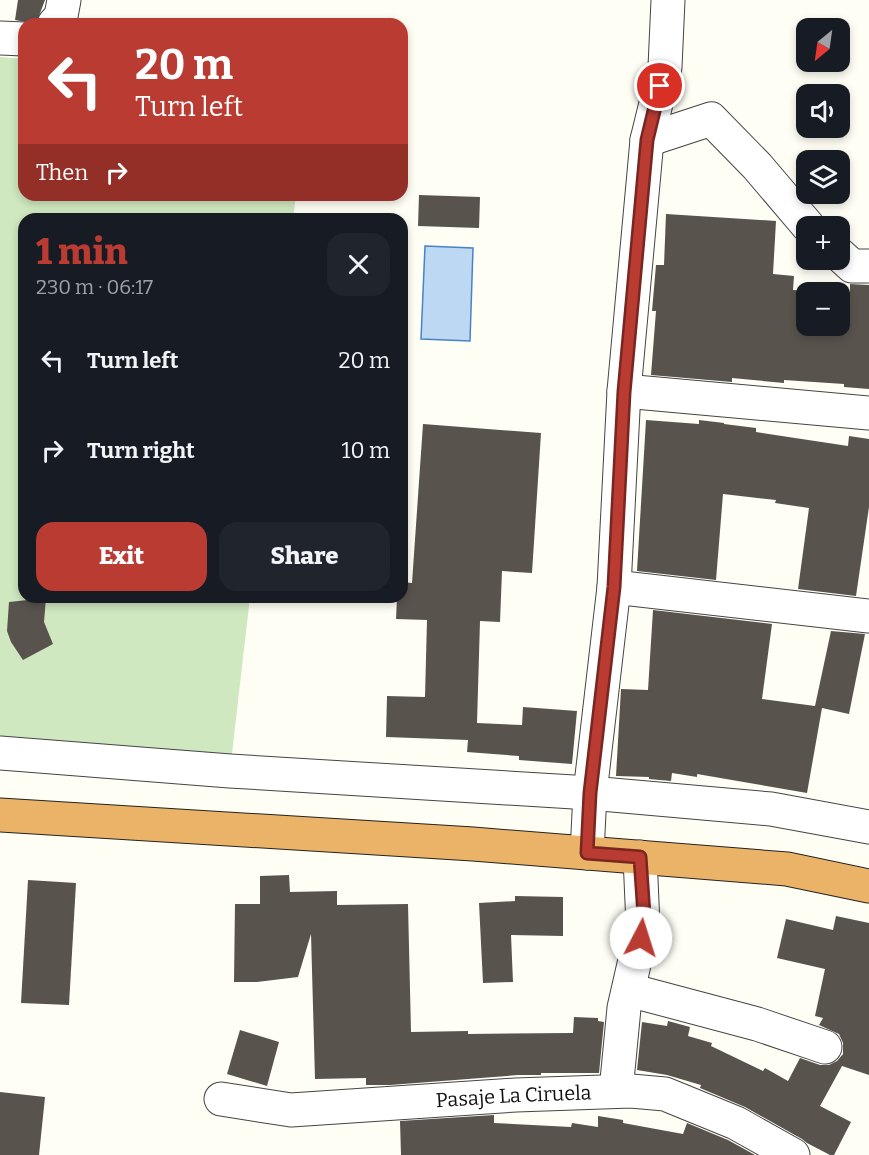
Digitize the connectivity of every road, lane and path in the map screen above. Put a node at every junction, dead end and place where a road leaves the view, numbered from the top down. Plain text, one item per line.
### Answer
1 (64, 0) edge
2 (668, 0) edge
3 (59, 18) edge
4 (0, 38) edge
5 (18, 39) edge
6 (647, 140) junction
7 (800, 216) edge
8 (850, 264) edge
9 (869, 266) edge
10 (624, 392) junction
11 (869, 413) edge
12 (614, 587) junction
13 (869, 616) edge
14 (0, 753) edge
15 (590, 793) junction
16 (0, 815) edge
17 (869, 827) edge
18 (587, 853) junction
19 (640, 857) junction
20 (869, 886) edge
21 (628, 990) junction
22 (825, 1047) dead end
23 (616, 1091) junction
24 (221, 1099) dead end
25 (793, 1155) edge

1 - 3 street
2 - 6 street
4 - 5 street
6 - 7 street
6 - 10 street
8 - 9 street
10 - 11 street
10 - 12 street
12 - 13 street
12 - 15 street
14 - 15 street
15 - 17 street
15 - 18 street
16 - 18 highway
18 - 19 highway
19 - 20 highway
19 - 21 street
21 - 22 street
21 - 23 street
23 - 24 street, Pasaje La Ciruela
23 - 25 street, Pasaje La Ciruela

